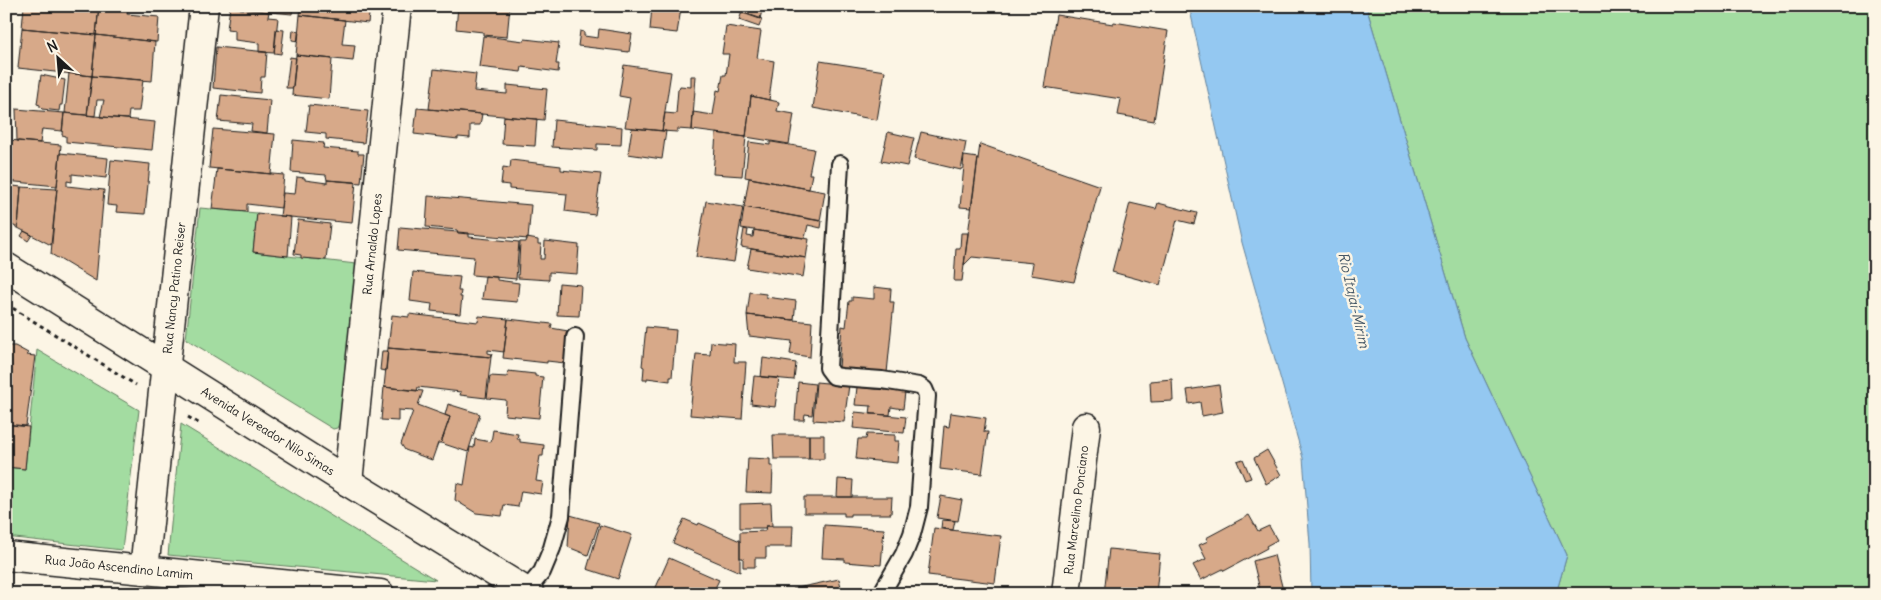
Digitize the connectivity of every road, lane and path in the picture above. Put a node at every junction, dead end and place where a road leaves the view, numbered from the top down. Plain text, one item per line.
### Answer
1 (204, 6) edge
2 (397, 6) edge
3 (840, 164) dead end
4 (6, 267) edge
5 (575, 337) dead end
6 (165, 366) junction
7 (1086, 427) dead end
8 (348, 482) junction
9 (6, 556) edge
10 (144, 570) junction
11 (521, 592) edge
12 (380, 594) edge
13 (881, 594) edge
14 (1066, 594) edge

1 - 6 street, Rua Nancy Patino Reiser
2 - 8 street, Rua Arnaldo Lopes
3 - 13 lane
4 - 6 street, Avenida Vereador Nilo Simas
5 - 11 lane
6 - 8 street, Avenida Vereador Nilo Simas
6 - 10 street, Rua Nancy Patino Reiser
7 - 14 street, Rua Marcelino Ponciano
8 - 11 street, Avenida Vereador Nilo Simas
9 - 10 street, Rua João Ascendino Lamim
10 - 12 street, Rua João Ascendino Lamim

